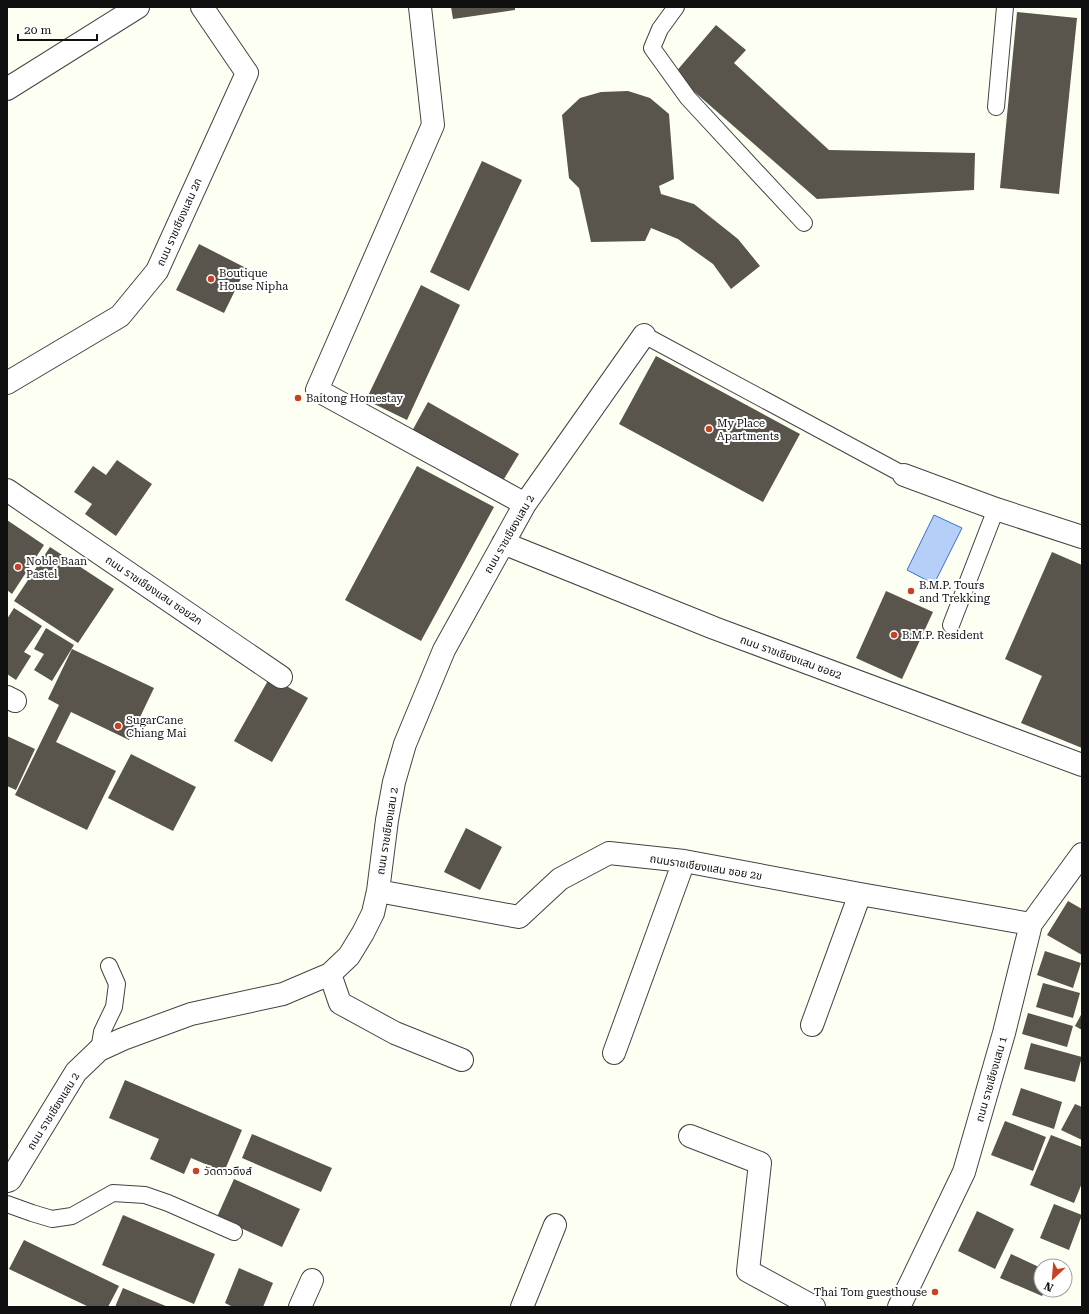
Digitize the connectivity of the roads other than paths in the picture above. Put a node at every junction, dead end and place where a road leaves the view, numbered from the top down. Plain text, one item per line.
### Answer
1 (138, 7) edge
2 (202, 7) edge
3 (420, 7) edge
4 (676, 7) edge
5 (1005, 7) edge
6 (7, 89) edge
7 (996, 107) dead end
8 (804, 223) dead end
9 (644, 335) joint
10 (7, 383) edge
11 (904, 475) joint
12 (7, 490) edge
13 (525, 504) junction
14 (996, 509) junction
15 (1082, 537) edge
16 (503, 543) junction
17 (952, 625) dead end
18 (281, 677) dead end
19 (1082, 765) edge
20 (1082, 854) edge
21 (684, 861) junction
22 (378, 891) junction
23 (860, 894) junction
24 (1031, 924) junction
25 (109, 966) dead end
26 (330, 974) junction
27 (812, 1025) dead end
28 (99, 1050) junction
29 (614, 1053) dead end
30 (462, 1060) dead end
31 (690, 1136) dead end
32 (7, 1181) edge
33 (7, 1204) edge
34 (555, 1225) dead end
35 (234, 1232) dead end
36 (312, 1280) dead end
37 (300, 1307) edge
38 (522, 1307) edge
39 (814, 1307) edge
40 (899, 1307) edge

1 - 6 street
2 - 10 street, ถนน ราชเชียงแสน 2ก
3 - 13 street
4 - 8 lane
5 - 7 lane
9 - 11 lane
9 - 13 street, ถนน ราชเชียงแสน 2
11 - 14 street
12 - 18 street, ถนน ราชเชียงแสน ซอย2ก
13 - 16 street, ถนน ราชเชียงแสน 2
14 - 15 street
14 - 17 lane
16 - 19 street, ถนน ราชเชียงแสน ซอย2
16 - 22 street, ถนน ราชเชียงแสน 2
20 - 24 street, ถนน ราชเชียงแสน 1
21 - 22 street, ถนนราชเชียงแสน ซอย 2ข
21 - 23 street, ถนนราชเชียงแสน ซอย 2ข
21 - 29 street
22 - 26 street, ถนน ราชเชียงแสน 2
23 - 24 street, ถนนราชเชียงแสน ซอย 2ข
23 - 27 street
24 - 40 street, ถนน ราชเชียงแสน 1
25 - 28 lane
26 - 28 street, ถนน ราชเชียงแสน 2
26 - 30 street
28 - 32 street, ถนน ราชเชียงแสน 2
31 - 39 street
33 - 35 lane
34 - 38 street
36 - 37 street

